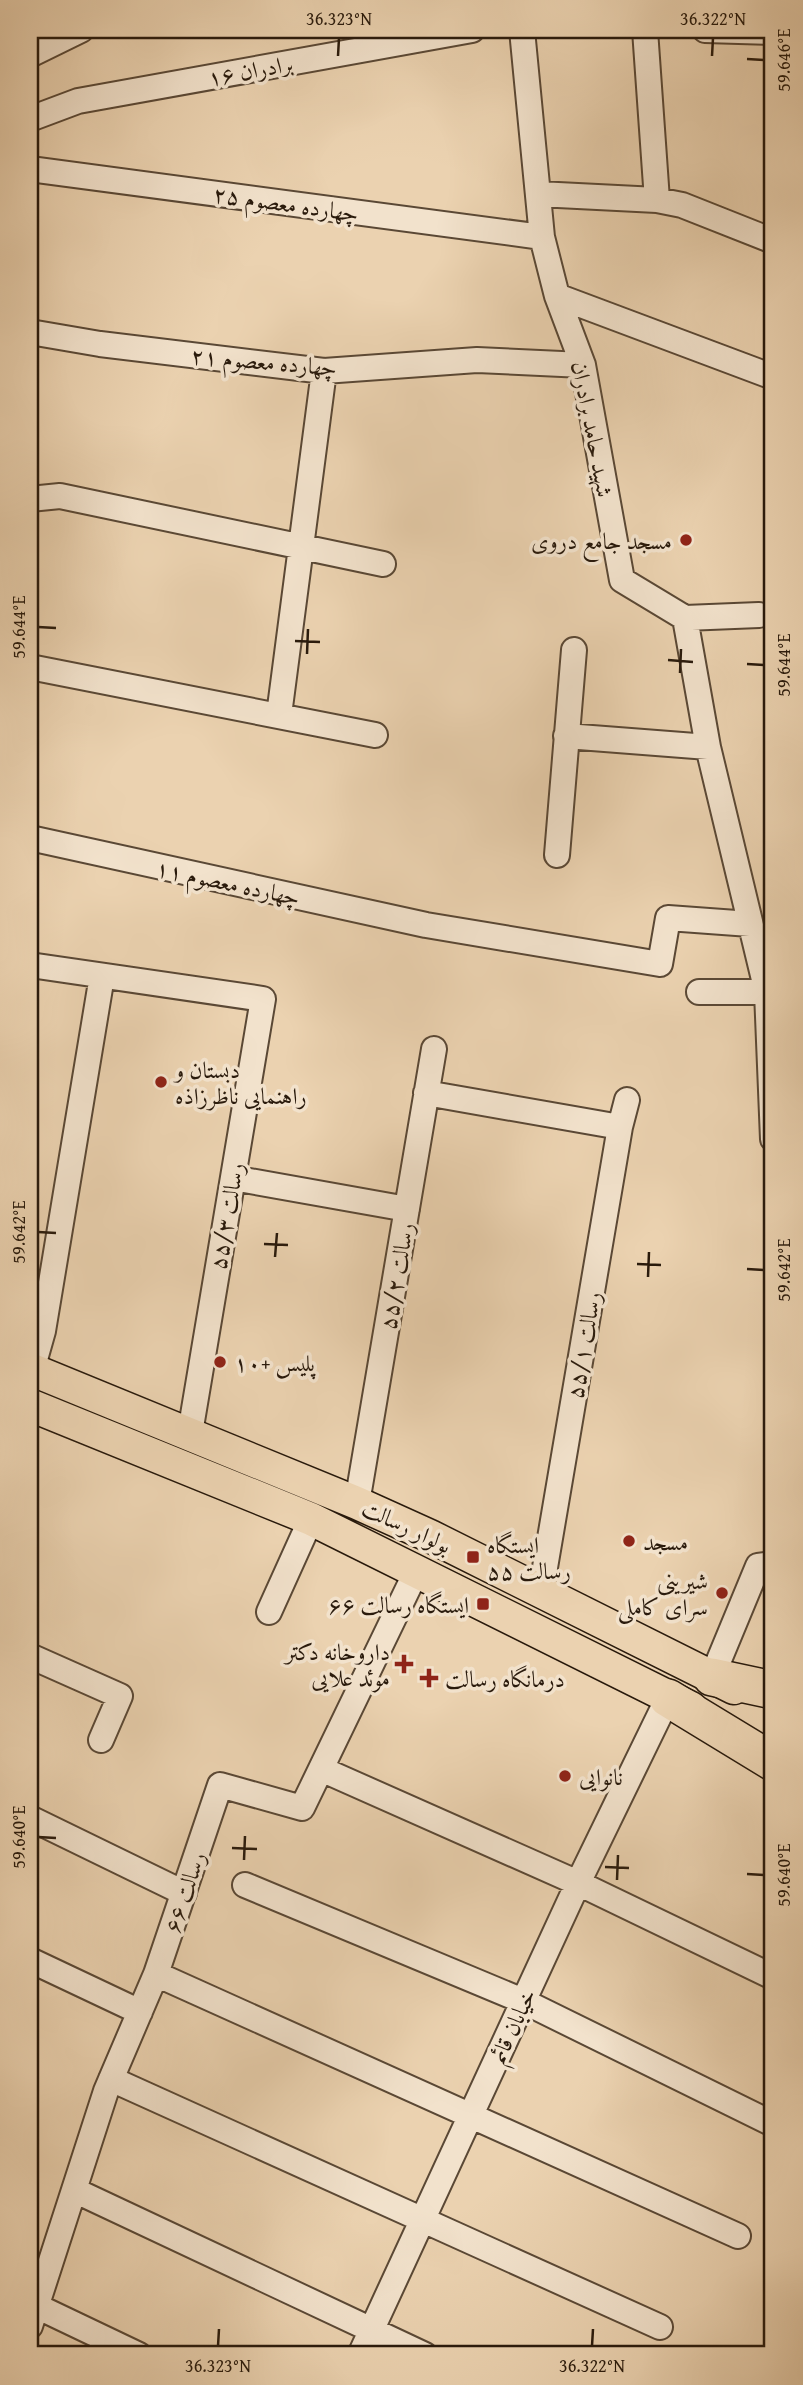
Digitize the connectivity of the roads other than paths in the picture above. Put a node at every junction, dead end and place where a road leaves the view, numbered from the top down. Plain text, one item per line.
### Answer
1 (80, 30) edge
2 (472, 30) edge
3 (522, 30) edge
4 (645, 30) edge
5 (705, 30) edge
6 (771, 31) edge
7 (30, 55) edge
8 (30, 120) edge
9 (30, 169) edge
10 (538, 194) junction
11 (657, 200) junction
12 (542, 237) junction
13 (773, 241) edge
14 (557, 296) junction
15 (30, 332) edge
16 (583, 365) junction
17 (324, 371) junction
18 (773, 377) edge
19 (30, 499) edge
20 (303, 547) junction
21 (383, 564) dead end
22 (759, 615) dead end
23 (685, 618) junction
24 (574, 650) dead end
25 (30, 667) edge
26 (279, 715) junction
27 (374, 735) dead end
28 (565, 736) junction
29 (708, 747) junction
30 (30, 838) edge
31 (557, 855) dead end
32 (750, 924) junction
33 (30, 965) edge
34 (102, 975) junction
35 (699, 992) dead end
36 (770, 992) edge
37 (434, 1049) dead end
38 (426, 1093) junction
39 (627, 1100) dead end
40 (620, 1127) junction
41 (773, 1139) edge
42 (233, 1178) junction
43 (407, 1209) junction
44 (31, 1369) edge
45 (30, 1405) edge
46 (190, 1433) junction
47 (358, 1503) junction
48 (311, 1519) junction
49 (773, 1564) edge
50 (418, 1570) junction
51 (541, 1591) junction
52 (269, 1612) dead end
53 (30, 1656) edge
54 (712, 1677) junction
55 (773, 1690) edge
56 (668, 1698) junction
57 (773, 1707) edge
58 (101, 1740) dead end
59 (773, 1742) edge
60 (773, 1762) edge
61 (321, 1769) junction
62 (30, 1818) edge
63 (578, 1882) junction
64 (245, 1885) dead end
65 (184, 1893) junction
66 (30, 1960) edge
67 (156, 1974) junction
68 (773, 1977) edge
69 (523, 2001) junction
70 (140, 2012) junction
71 (111, 2079) junction
72 (471, 2115) junction
73 (773, 2124) edge
74 (74, 2189) junction
75 (422, 2221) junction
76 (738, 2236) dead end
77 (32, 2311) edge
78 (660, 2327) dead end
79 (371, 2331) junction
80 (139, 2355) edge
81 (360, 2355) edge
82 (425, 2355) edge

1 - 7 street
2 - 8 street, برادران ۱۶
3 - 10 street, شهید حامد برادران
4 - 11 street
5 - 6 street
9 - 12 street, چهارده معصوم ۲۵
10 - 11 street
10 - 12 street, شهید حامد برادران
11 - 13 street
12 - 14 street, شهید حامد برادران
14 - 16 street, شهید حامد برادران
14 - 18 street
15 - 17 street, چهارده معصوم ۲۱
16 - 17 street, چهارده معصوم ۲۱
16 - 23 street, شهید حامد برادران
17 - 20 street
19 - 20 street
20 - 21 street
20 - 26 street
22 - 23 street
23 - 29 street
24 - 28 street
25 - 26 street
26 - 27 street
28 - 29 street
28 - 31 street
29 - 32 street
30 - 32 street, چهارده معصوم ۱۱
32 - 36 street
33 - 34 street
34 - 42 street, رسالت ۵۵/۳
34 - 44 street
35 - 36 street
36 - 41 street
37 - 38 street, رسالت ۵۵/۲
38 - 40 street
38 - 43 street, رسالت ۵۵/۲
39 - 40 street, رسالت ۵۵/۱
40 - 51 street, رسالت ۵۵/۱
42 - 43 street
42 - 46 street, رسالت ۵۵/۳
43 - 47 street, رسالت ۵۵/۲
44 - 46 main road, بولوار رسالت
45 - 48 main road, بولوار رسالت
46 - 47 main road, بولوار رسالت
47 - 51 main road, بولوار رسالت
48 - 50 main road, بولوار رسالت
48 - 52 street
49 - 54 street
50 - 56 main road, بولوار رسالت
50 - 61 street, رسالت ۶۶
51 - 54 main road, بولوار رسالت
53 - 58 street
54 - 55 highway
54 - 57 main road, بولوار رسالت
56 - 59 main road, بولوار رسالت
56 - 60 highway
56 - 63 street, خیابان قائم
61 - 63 street
61 - 65 street, رسالت ۶۶
62 - 65 street
63 - 68 street
63 - 69 street, خیابان قائم
64 - 69 street
65 - 67 street, رسالت ۶۶
66 - 70 street
67 - 70 street, رسالت ۶۶
67 - 72 street
69 - 72 street, خیابان قائم
69 - 73 street
70 - 71 street, رسالت ۶۶
71 - 74 street, رسالت ۶۶
71 - 75 street
72 - 75 street, خیابان قائم
72 - 76 street
74 - 77 street, رسالت ۶۶
74 - 79 street
75 - 78 street
75 - 79 street, خیابان قائم
77 - 80 street
79 - 81 street, خیابان قائم
79 - 82 street

